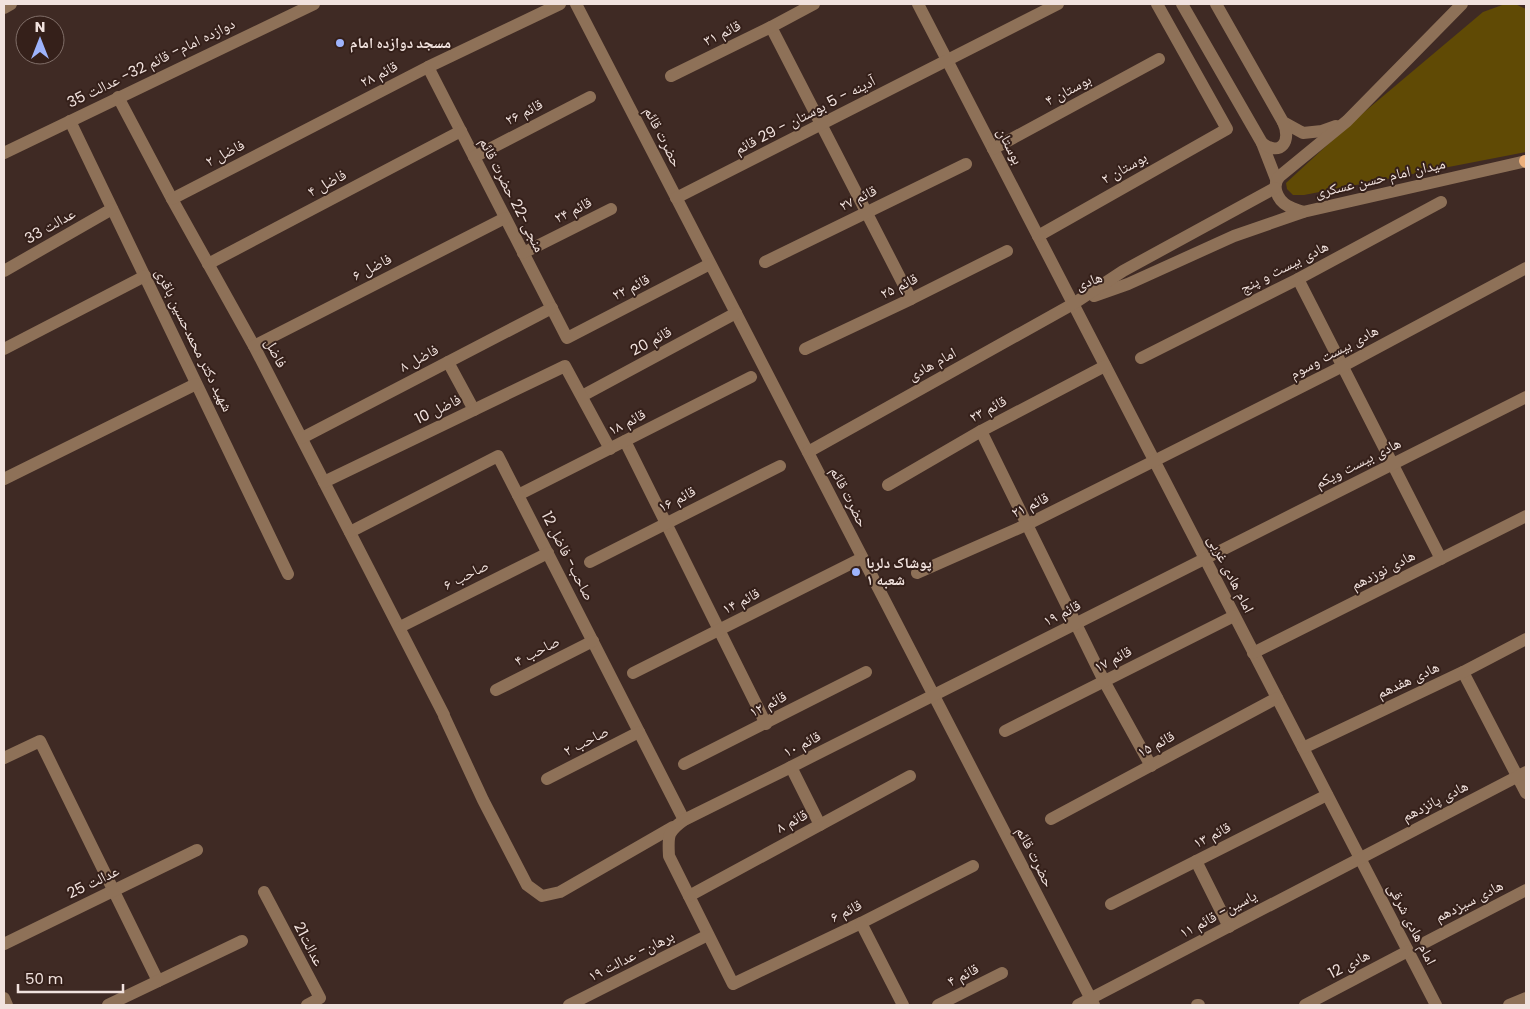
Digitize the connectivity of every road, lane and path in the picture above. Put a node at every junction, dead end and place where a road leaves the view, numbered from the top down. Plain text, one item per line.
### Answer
1 (11, 4) edge
2 (314, 4) edge
3 (560, 4) edge
4 (576, 4) edge
5 (814, 4) edge
6 (918, 4) edge
7 (1058, 4) edge
8 (1157, 4) edge
9 (1182, 4) edge
10 (1216, 4) edge
11 (1462, 4) edge
12 (4, 8) edge
13 (771, 28) junction
14 (1159, 60) dead end
15 (948, 61) junction
16 (428, 67) junction
17 (671, 76) dead end
18 (118, 97) junction
19 (590, 97) dead end
20 (70, 120) junction
21 (1283, 122) junction
22 (1347, 122) junction
23 (821, 125) junction
24 (461, 131) junction
25 (294, 136) joint
26 (1262, 143) junction
27 (993, 149) junction
28 (4, 153) edge
29 (474, 156) junction
30 (1526, 162) edge
31 (966, 164) dead end
32 (1276, 184) junction
33 (172, 198) junction
34 (676, 198) junction
35 (1441, 202) dead end
36 (112, 209) junction
37 (611, 209) dead end
38 (867, 212) junction
39 (1303, 212) junction
40 (505, 218) junction
41 (1038, 236) junction
42 (1007, 251) dead end
43 (523, 253) junction
44 (766, 262) dead end
45 (208, 264) junction
46 (710, 264) junction
47 (1526, 268) edge
48 (4, 271) edge
49 (145, 276) junction
50 (1298, 279) junction
51 (911, 299) junction
52 (1073, 304) junction
53 (552, 308) junction
54 (736, 313) junction
55 (567, 338) joint
56 (254, 346) junction
57 (4, 349) edge
58 (805, 349) dead end
59 (1141, 358) dead end
60 (448, 362) junction
61 (1105, 366) junction
62 (1343, 366) junction
63 (751, 377) dead end
64 (196, 384) junction
65 (582, 396) junction
66 (1526, 396) edge
67 (474, 410) junction
68 (980, 431) junction
69 (302, 438) junction
70 (625, 441) junction
71 (610, 449) junction
72 (808, 452) junction
73 (1154, 462) junction
74 (1392, 464) junction
75 (780, 466) dead end
76 (4, 479) edge
77 (324, 482) junction
78 (888, 485) dead end
79 (518, 495) junction
80 (1526, 516) edge
81 (666, 523) junction
82 (1026, 525) junction
83 (350, 532) junction
84 (548, 553) junction
85 (862, 558) junction
86 (1205, 559) junction
87 (1441, 559) junction
88 (590, 562) dead end
89 (917, 573) dead end
90 (288, 574) dead end
91 (1234, 616) junction
92 (1075, 624) junction
93 (400, 627) junction
94 (720, 630) junction
95 (1526, 639) edge
96 (593, 641) junction
97 (1254, 653) junction
98 (866, 672) dead end
99 (1463, 672) junction
100 (633, 673) dead end
101 (1104, 682) junction
102 (496, 690) dead end
103 (934, 696) junction
104 (1277, 698) junction
105 (766, 724) junction
106 (1005, 731) dead end
107 (639, 732) junction
108 (1303, 748) junction
109 (4, 758) edge
110 (684, 764) dead end
111 (1151, 766) junction
112 (791, 767) junction
113 (1522, 774) edge
114 (910, 776) dead end
115 (547, 779) dead end
116 (1526, 793) edge
117 (1327, 794) junction
118 (1052, 819) dead end
119 (679, 823) junction
120 (820, 825) junction
121 (197, 850) dead end
122 (1360, 858) junction
123 (1196, 861) junction
124 (973, 866) dead end
125 (114, 890) junction
126 (1526, 890) edge
127 (264, 892) dead end
128 (689, 896) junction
129 (1111, 904) dead end
130 (860, 923) junction
131 (1229, 927) junction
132 (708, 935) junction
133 (242, 940) dead end
134 (1426, 942) dead end
135 (4, 944) edge
136 (1408, 951) junction
137 (1002, 973) dead end
138 (158, 981) junction
139 (4, 998) edge
140 (1526, 998) edge
141 (1092, 1002) edge
142 (7, 1005) edge
143 (108, 1005) edge
144 (307, 1005) edge
145 (569, 1005) edge
146 (903, 1005) edge
147 (938, 1005) edge
148 (1078, 1005) edge
149 (1304, 1005) edge
150 (1436, 1005) edge
151 (1509, 1005) edge

1 - 12 street
2 - 18 street, دوازده امام- قائم 32- عدالت 35
3 - 16 street, قائم ۲۸
4 - 34 street, حضرت قائم
5 - 13 street, قائم ۳۱
6 - 15 street, بوستان
7 - 15 street, آدینه - 5 بوستان - 29 قائم
8 - 41 street, بوستان ۲
9 - 26 street
10 - 21 street
11 - 22 street
13 - 17 street, قائم ۳۱
13 - 23 street
14 - 27 street, بوستان ۴
15 - 23 street, آدینه - 5 بوستان - 29 قائم
15 - 27 street, بوستان
16 - 24 street, منجی-22 حضرت قائم
16 - 25 street, قائم ۲۸
18 - 20 street, دوازده امام- قائم 32- عدالت 35
18 - 33 street, فاضل
19 - 29 street, قائم ۲۶
20 - 28 street, دوازده امام- قائم 32- عدالت 35
20 - 36 street, شهید دکتر محمدحسین باقری
21 - 22 street
21 - 26 street
22 - 32 street
23 - 34 street, آدینه - 5 بوستان - 29 قائم
23 - 38 street
24 - 29 street, منجی-22 حضرت قائم
24 - 45 street, فاضل ۴
25 - 33 street, فاضل ۲
26 - 32 street
27 - 41 street, بوستان
29 - 40 street, منجی-22 حضرت قائم
30 - 39 street, میدان امام حسن عسکری
31 - 38 street, قائم ۲۷
32 - 39 street, میدان امام حسن عسکری
32 - 52 street, هادی
33 - 45 street, فاضل
34 - 46 street, حضرت قائم
35 - 50 street, هادی بیست و پنج
36 - 48 street, عدالت 33
36 - 49 street, شهید دکتر محمدحسین باقری
37 - 43 street, قائم ۲۴
38 - 44 street, قائم ۲۷
38 - 51 street
39 - 52 street, هادی
40 - 43 street, منجی-22 حضرت قائم
40 - 56 street, فاضل ۶
41 - 52 street, بوستان
42 - 51 street, قائم ۲۵
43 - 53 street, منجی-22 حضرت قائم
45 - 56 street, فاضل
46 - 54 street, حضرت قائم
46 - 55 street, قائم ۲۲
47 - 62 street, هادی بیست وسوم
49 - 57 street
49 - 64 street, شهید دکتر محمدحسین باقری
50 - 59 street, هادی بیست و پنج
50 - 62 street
51 - 58 street, قائم ۲۵
52 - 61 street, امام هادی غربی
52 - 72 street, امام هادی
53 - 55 street, منجی-22 حضرت قائم
53 - 60 street, فاضل ۸
54 - 65 street, قائم 20
54 - 72 street, حضرت قائم
56 - 69 street, فاضل
60 - 67 street
60 - 69 street, فاضل ۸
61 - 68 street, قائم ۲۳
61 - 73 street, امام هادی غربی
62 - 73 street, هادی بیست وسوم
62 - 74 street
63 - 70 street, قائم ۱۸
64 - 76 street
64 - 90 street, شهید دکتر محمدحسین باقری
65 - 67 street, فاضل 10
65 - 71 street
66 - 74 street, هادی بیست ویکم
67 - 77 street, فاضل 10
68 - 78 street, قائم ۲۳
68 - 82 street
69 - 77 street, فاضل
70 - 71 street, قائم ۱۸
70 - 81 street
71 - 79 street, قائم ۱۸
72 - 85 street, حضرت قائم
73 - 82 street, قائم ۲۱
73 - 86 street, امام هادی غربی
74 - 86 street, هادی بیست ویکم
74 - 87 street
75 - 81 street, قائم ۱۶
77 - 83 street, فاضل
79 - 83 street, صاحب- فاضل 12
79 - 84 street, صاحب- فاضل 12
80 - 87 street, هادی نوزدهم
81 - 88 street, قائم ۱۶
81 - 94 street
82 - 89 street, قائم ۲۱
82 - 92 street
83 - 93 street, فاضل
84 - 93 street, صاحب ۶
84 - 96 street, صاحب- فاضل 12
85 - 94 street, قائم ۱۴
85 - 103 street, حضرت قائم
86 - 91 street, امام هادی غربی
86 - 92 street, قائم ۱۹
87 - 97 street, هادی نوزدهم
91 - 97 street, امام هادی غربی
91 - 101 street, قائم ۱۷
92 - 101 street
92 - 103 street, قائم ۱۹
93 - 119 street, قائم ۱۰
94 - 100 street, قائم ۱۴
94 - 105 street
95 - 99 street, هادی هفدهم
96 - 102 street, صاحب ۴
96 - 107 street, صاحب- فاضل 12
97 - 104 street, امام هادی غربی
98 - 105 street, قائم ۱۲
99 - 108 street, هادی هفدهم
99 - 113 street
101 - 106 street, قائم ۱۷
101 - 111 street
103 - 112 street, قائم ۱۰
103 - 141 street, حضرت قائم
104 - 108 street, امام هادی غربی
104 - 111 street, قائم ۱۵
105 - 110 street, قائم ۱۲
107 - 115 street, صاحب ۲
107 - 119 street, صاحب- فاضل 12
108 - 117 street, امام هادی غربی
109 - 125 street
111 - 118 street, قائم ۱۵
112 - 119 street, قائم ۱۰
112 - 120 street
113 - 116 street
113 - 122 street, هادی پانزدهم
114 - 120 street, قائم ۸
117 - 122 street, امام هادی غربی
117 - 123 street, قائم ۱۳
119 - 128 street
120 - 128 street, قائم ۸
121 - 125 street, عدالت 25
122 - 131 street, یاسین- قائم ۱۱
122 - 136 street, امام هادی شرقی
123 - 129 street, قائم ۱۳
123 - 131 street
124 - 130 street, قائم ۶
125 - 135 street, عدالت 25
125 - 138 street
126 - 134 street, هادی سیزدهم
127 - 144 street, 21عدالت
128 - 132 street
130 - 132 street, قائم ۶
130 - 146 street
131 - 141 street, یاسین- قائم ۱۱
132 - 145 street, برهان- عدالت ۱۹
133 - 138 street
136 - 149 street, 12 هادی
136 - 150 street, امام هادی شرقی
137 - 147 street, قائم ۴
138 - 143 street
139 - 142 street
140 - 151 street
141 - 148 street, یاسین- قائم ۱۱

